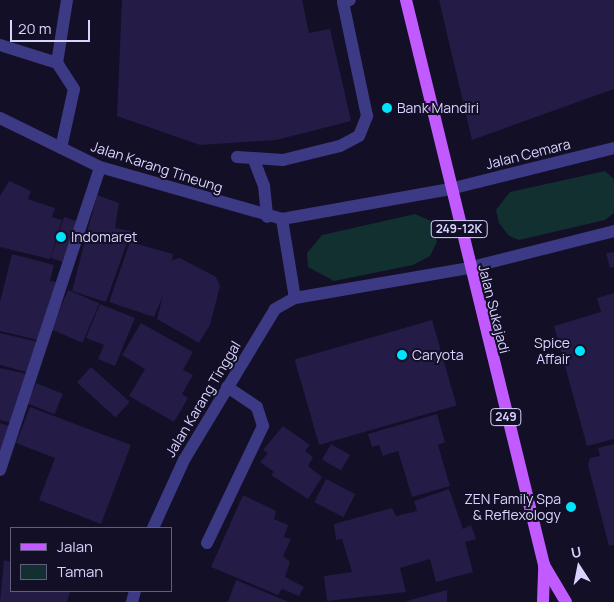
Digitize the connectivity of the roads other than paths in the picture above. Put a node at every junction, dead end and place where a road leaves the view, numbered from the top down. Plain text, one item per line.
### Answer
1 (67, 0) edge
2 (350, 0) edge
3 (406, 0) edge
4 (0, 45) edge
5 (57, 63) junction
6 (0, 118) edge
7 (61, 148) junction
8 (614, 148) edge
9 (237, 157) dead end
10 (254, 160) junction
11 (100, 167) junction
12 (450, 190) junction
13 (267, 217) junction
14 (282, 219) junction
15 (614, 231) edge
16 (468, 268) junction
17 (295, 298) junction
18 (226, 387) junction
19 (0, 470) edge
20 (153, 527) edge
21 (207, 542) dead end
22 (544, 565) junction
23 (543, 602) edge
24 (566, 602) edge

1 - 5 street
2 - 10 street
3 - 12 main road, Jalan Sukajadi
4 - 5 street
5 - 7 street
6 - 7 street, Jalan Karang Tineung
7 - 11 street, Jalan Karang Tineung
8 - 12 street, Jalan Cemara
9 - 10 street
10 - 13 street
11 - 13 street, Jalan Karang Tineung
11 - 19 street
12 - 14 street, Jalan Karang Tineung
12 - 16 main road, Jalan Sukajadi / 249-12K
13 - 14 street, Jalan Karang Tineung
14 - 17 street
15 - 16 street
16 - 17 street
16 - 22 main road, Jalan Sukajadi / 249
17 - 18 street, Jalan Karang Tinggal
18 - 20 street, Jalan Karang Tinggal
18 - 21 street
22 - 23 main road, Jalan Sukajadi / 249
22 - 24 main road, Jalan Sukajadi / 249

